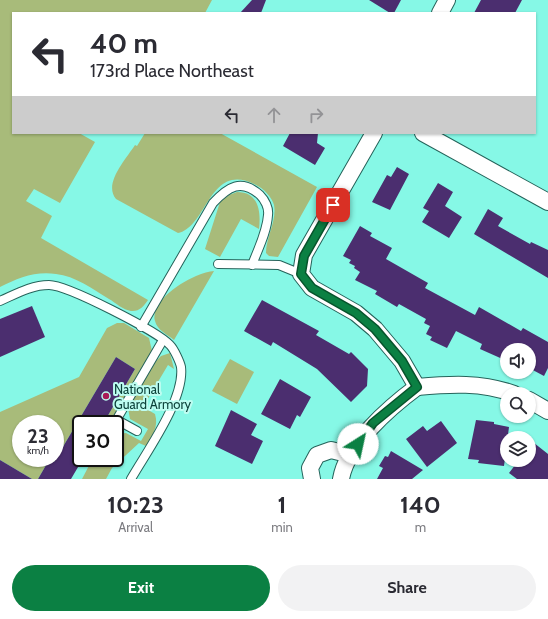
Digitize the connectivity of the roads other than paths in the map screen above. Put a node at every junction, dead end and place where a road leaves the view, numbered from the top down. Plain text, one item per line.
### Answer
1 (447, 0) edge
2 (441, 12) edge
3 (373, 134) edge
4 (425, 134) edge
5 (548, 202) edge
6 (218, 264) dead end
7 (252, 265) junction
8 (301, 274) junction
9 (0, 301) edge
10 (141, 327) junction
11 (163, 340) junction
12 (417, 387) junction
13 (500, 390) edge
14 (536, 404) edge
15 (548, 411) edge
16 (119, 415) edge
17 (124, 426) edge
18 (138, 431) dead end
19 (351, 455) junction
20 (131, 479) edge
21 (312, 479) edge
22 (341, 479) edge

1 - 2 street
3 - 8 street
4 - 5 street
6 - 7 lane
7 - 8 lane
7 - 10 lane
8 - 12 street
9 - 10 lane
10 - 11 lane
11 - 16 lane
11 - 20 lane
12 - 13 street
12 - 19 street
14 - 15 street
17 - 18 lane
19 - 21 street
19 - 22 street

